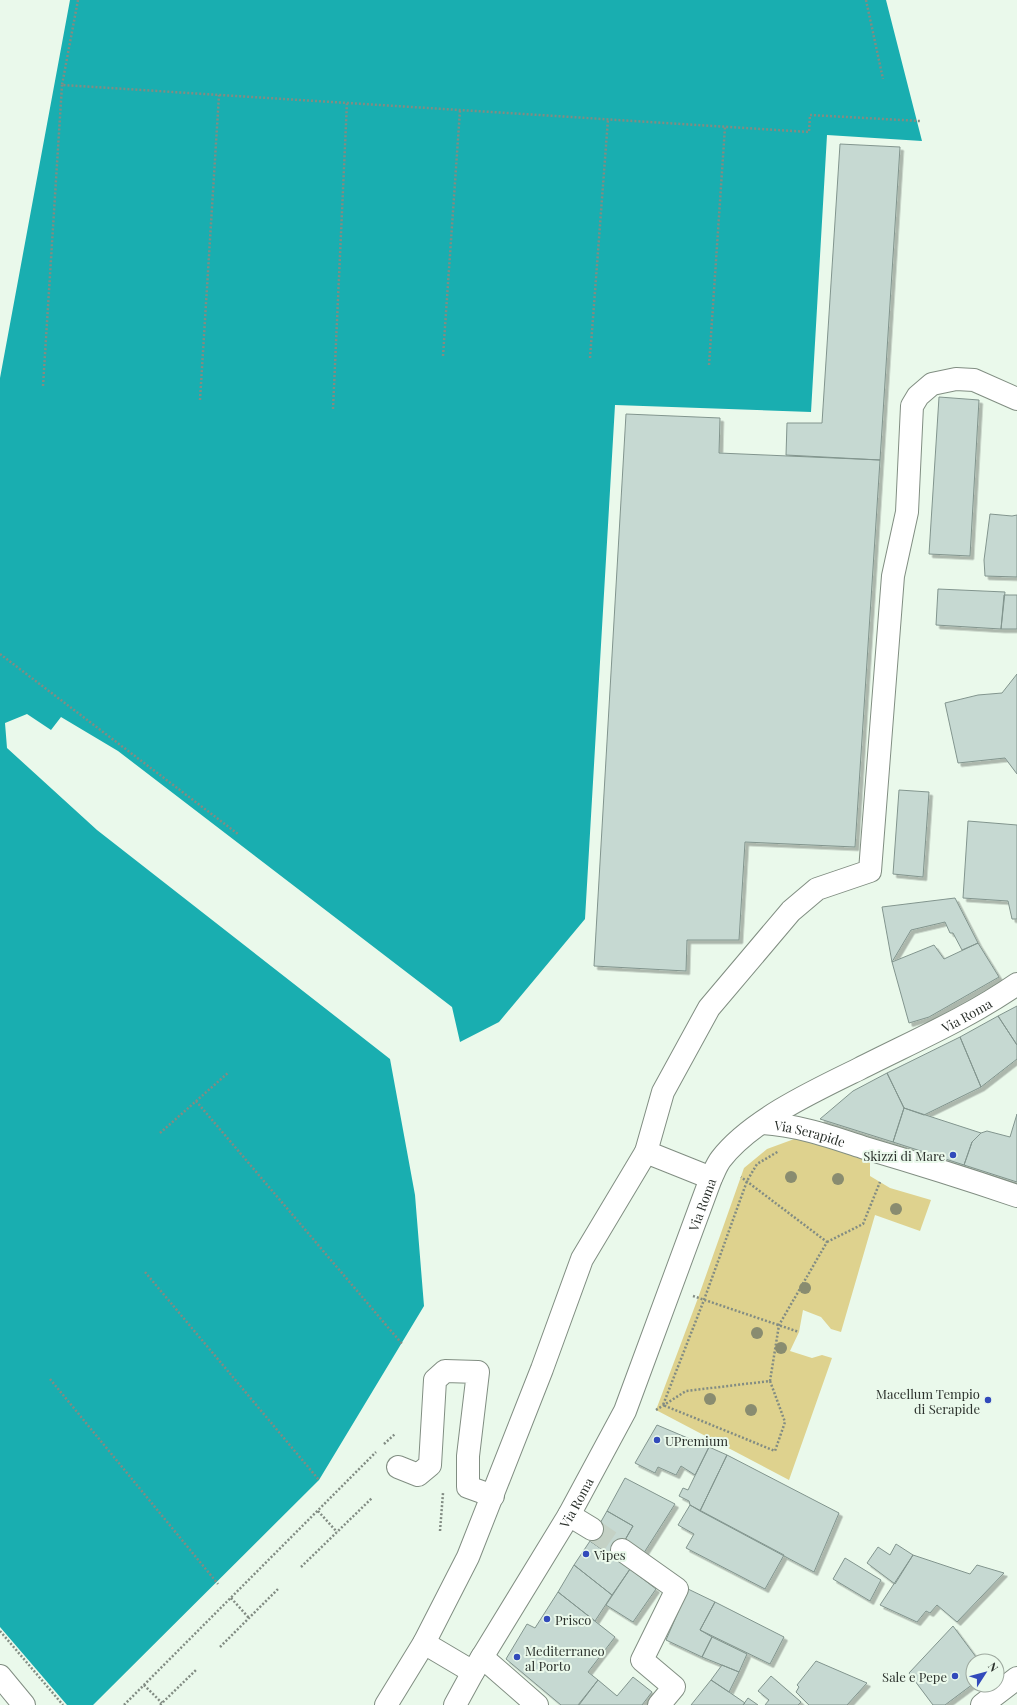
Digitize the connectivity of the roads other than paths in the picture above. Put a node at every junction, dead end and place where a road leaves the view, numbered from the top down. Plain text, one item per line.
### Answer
1 (1017, 399) edge
2 (1017, 984) edge
3 (762, 1123) junction
4 (646, 1152) junction
5 (711, 1178) junction
6 (1017, 1196) edge
7 (398, 1467) dead end
8 (493, 1496) junction
9 (569, 1515) junction
10 (592, 1530) tunnel mouth
11 (622, 1550) tunnel mouth
12 (424, 1643) junction
13 (477, 1664) junction
14 (0, 1676) edge
15 (1017, 1678) edge
16 (24, 1705) edge
17 (386, 1705) edge
18 (455, 1705) edge
19 (537, 1705) edge
20 (659, 1705) edge
21 (982, 1705) edge

1 - 4 street
2 - 3 street, Via Roma
3 - 5 street, Via Roma
3 - 6 street, Via Serapide
4 - 5 street
4 - 8 street
5 - 9 street, Via Roma
7 - 8 street
8 - 12 street
9 - 10 street
9 - 13 street, Via Roma
11 - 20 street
12 - 13 street
12 - 17 street
13 - 18 street, Via Roma
13 - 19 street
14 - 16 street
15 - 21 street

